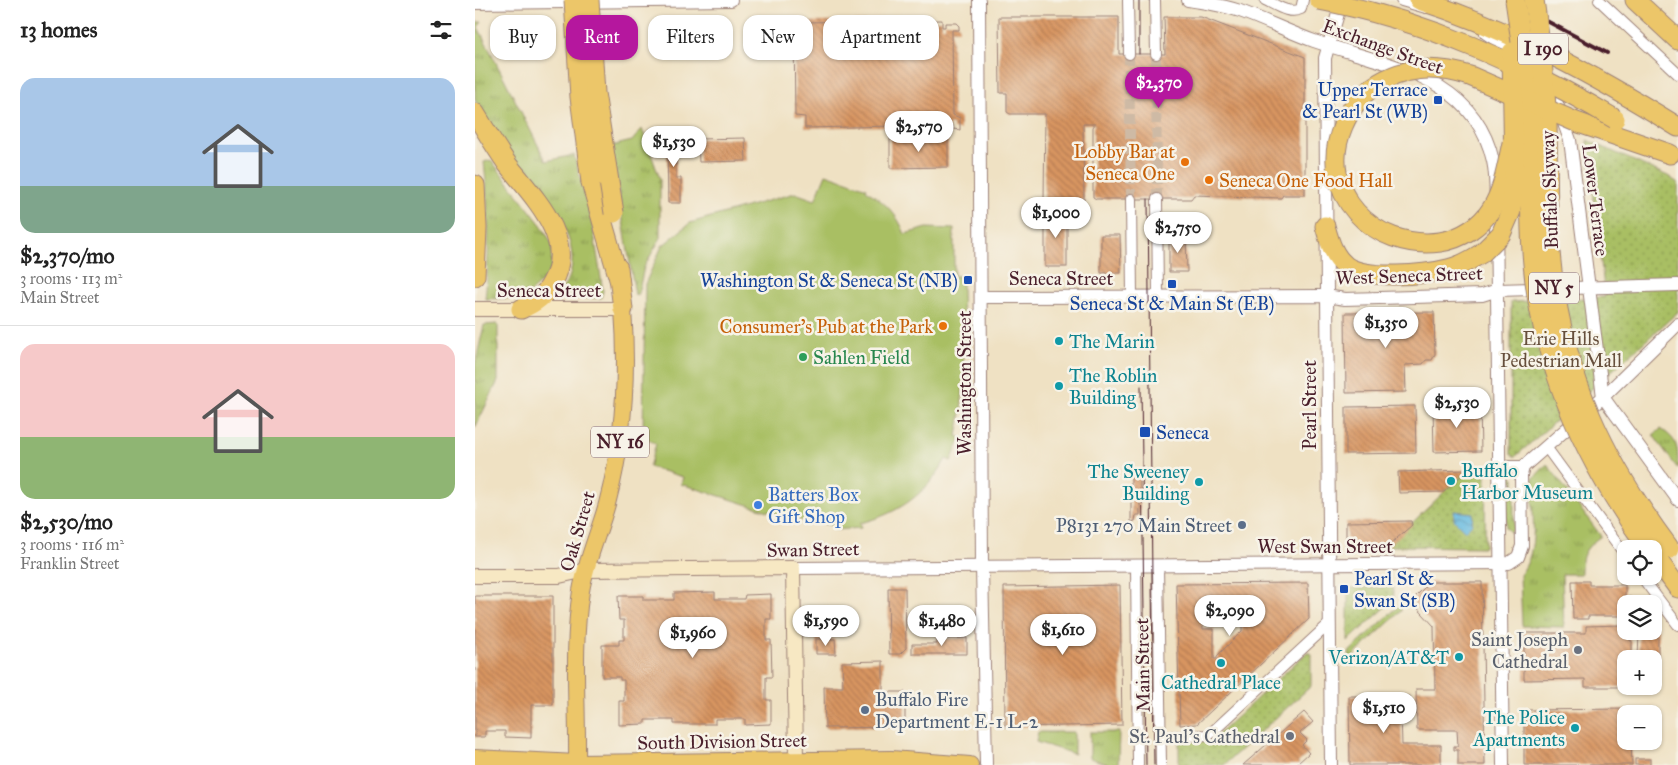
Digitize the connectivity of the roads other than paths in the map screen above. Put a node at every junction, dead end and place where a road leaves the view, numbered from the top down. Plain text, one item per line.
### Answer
1 (575, 0) edge
2 (589, 0) edge
3 (731, 0) edge
4 (979, 0) edge
5 (1128, 0) edge
6 (1155, 0) edge
7 (1188, 0) edge
8 (1265, 0) edge
9 (1303, 0) edge
10 (1319, 0) edge
11 (1342, 0) edge
12 (1402, 0) edge
13 (1419, 0) edge
14 (1514, 0) edge
15 (1534, 0) edge
16 (1599, 0) edge
17 (1635, 0) edge
18 (475, 3) edge
19 (1678, 40) edge
20 (1327, 45) junction
21 (1129, 54) tunnel mouth
22 (1156, 54) tunnel mouth
23 (1678, 74) edge
24 (475, 113) edge
25 (1678, 127) edge
26 (1512, 143) junction
27 (1674, 156) edge
28 (475, 185) edge
29 (1131, 199) tunnel mouth
30 (1157, 199) tunnel mouth
31 (475, 210) edge
32 (1325, 226) junction
33 (475, 276) edge
34 (619, 279) junction
35 (1678, 285) edge
36 (1588, 288) junction
37 (1498, 290) junction
38 (1158, 296) junction
39 (1326, 296) junction
40 (982, 297) junction
41 (1137, 297) junction
42 (475, 309) edge
43 (521, 309) junction
44 (623, 309) junction
45 (1678, 324) edge
46 (1603, 396) junction
47 (1546, 447) junction
48 (1499, 467) junction
49 (1523, 468) junction
50 (1678, 500) edge
51 (1649, 540) edge
52 (1654, 540) edge
53 (1617, 544) edge
54 (1662, 556) edge
55 (1499, 563) junction
56 (1136, 565) junction
57 (1155, 565) junction
58 (1329, 565) junction
59 (983, 566) junction
60 (793, 568) junction
61 (587, 570) junction
62 (475, 576) edge
63 (1648, 585) edge
64 (1678, 588) edge
65 (1329, 624) junction
66 (1678, 625) edge
67 (1161, 737) junction
68 (475, 758) edge
69 (796, 759) junction
70 (577, 764) edge
71 (969, 765) edge
72 (986, 765) edge
73 (1138, 765) edge
74 (1161, 765) edge
75 (1331, 765) edge
76 (1503, 765) edge

1 - 34 highway, bridge
2 - 34 highway, bridge
3 - 18 street
4 - 40 street, Washington Street
5 - 21 street
6 - 22 street
7 - 20 street, Exchange Street
8 - 9 street
10 - 27 highway, I 190, bridge
11 - 20 street, Pearl Street
12 - 36 street, Lower Terrace
13 - 25 highway, I 190, bridge
14 - 26 highway, bridge
14 - 51 highway, Buffalo Skyway / NY 5, bridge
15 - 52 highway, Buffalo Skyway / NY 5, bridge
16 - 23 street
17 - 19 highway
20 - 32 street, Pearl Street
20 - 37 street, Exchange Street
24 - 43 highway
26 - 27 highway, bridge
26 - 32 highway, bridge
28 - 31 highway
29 - 41 street
30 - 38 street
31 - 33 highway
32 - 39 street, Pearl Street
34 - 44 highway
35 - 36 street, West Seneca Street
36 - 37 street, West Seneca Street
36 - 46 street, Lower Terrace
37 - 39 street, West Seneca Street
37 - 48 street, Exchange Street
38 - 39 street, West Seneca Street
38 - 41 street, West Seneca Street
39 - 58 street, Pearl Street
40 - 41 street, Seneca Street
40 - 59 street, Washington Street
42 - 43 main road, Seneca Street
43 - 44 main road, Seneca Street
44 - 61 highway, Oak Street / NY 16
45 - 46 street
46 - 47 street
46 - 50 street, Lower Terrace
47 - 49 street
47 - 53 street
48 - 49 street
48 - 55 street, Exchange Street
49 - 55 street
54 - 64 highway, Buffalo Skyway / NY 5
55 - 58 street, West Swan Street
55 - 76 street, Exchange Street
56 - 57 street, Swan Street
56 - 59 street, Swan Street
56 - 73 street, Main Street
57 - 58 street, West Swan Street
57 - 67 street, Main Street
58 - 65 street, Pearl Street
59 - 60 street, Swan Street
59 - 72 street, Washington Street
60 - 61 main road, Swan Street
60 - 69 main road
61 - 62 main road, Swan Street
61 - 70 highway, Oak Street / NY 16
63 - 66 street
65 - 67 street
65 - 75 street, Pearl Street
67 - 74 street, Main Street
68 - 70 highway, South Division Street
69 - 70 highway, South Division Street
69 - 71 highway, South Division Street

